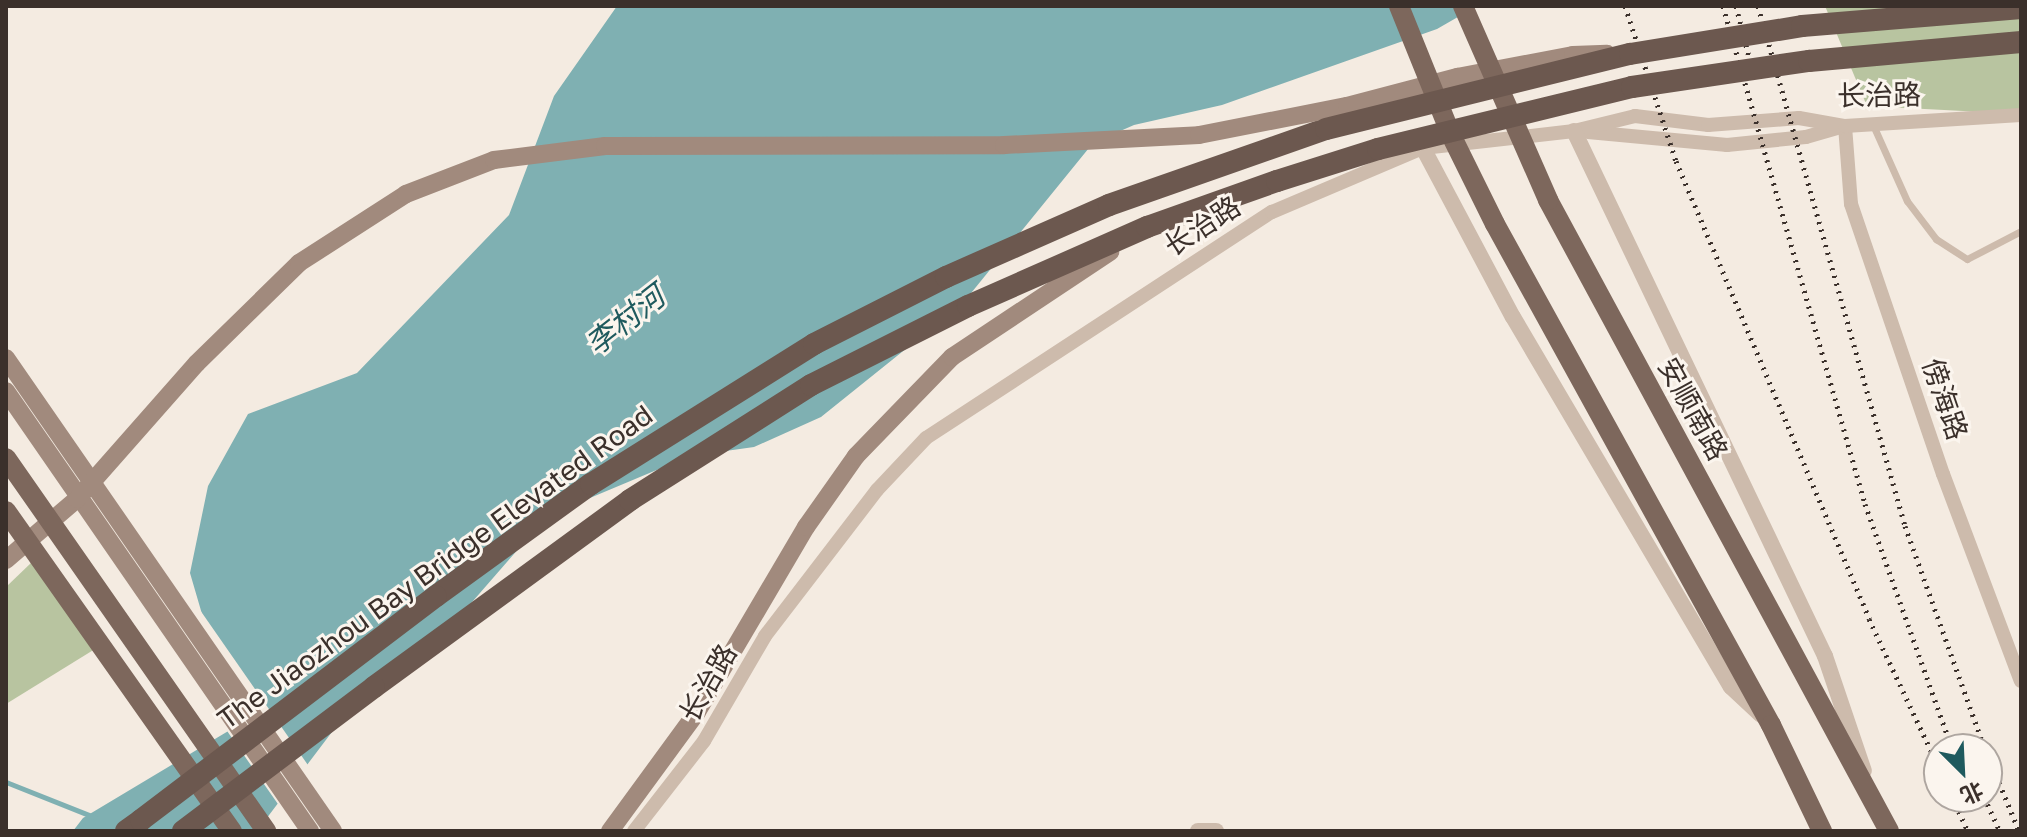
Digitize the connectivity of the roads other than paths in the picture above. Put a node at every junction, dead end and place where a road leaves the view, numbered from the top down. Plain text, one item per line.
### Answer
1 (1399, 6) edge
2 (1463, 6) edge
3 (2021, 8) edge
4 (2021, 42) edge
5 (1630, 54) junction
6 (2021, 115) edge
7 (1873, 123) junction
8 (1845, 126) junction
9 (1574, 131) junction
10 (1423, 148) junction
11 (1147, 227) junction
12 (2021, 231) edge
13 (6, 358) edge
14 (6, 391) edge
15 (6, 458) edge
16 (90, 483) junction
17 (77, 499) junction
18 (6, 511) edge
19 (107, 523) junction
20 (11, 555) edge
21 (2021, 681) edge
22 (1771, 725) junction
23 (1875, 803) junction
24 (1821, 829) edge
25 (126, 831) edge
26 (183, 831) edge
27 (232, 831) edge
28 (266, 831) edge
29 (310, 831) edge
30 (333, 831) edge
31 (610, 831) edge
32 (634, 831) edge
33 (1198, 831) edge
34 (1216, 831) edge
35 (1889, 831) edge

1 - 22 main road, bridge
2 - 23 main road, 安顺南路, bridge
3 - 5 highway, The Jiaozhou Bay Bridge Elevated Road, bridge
4 - 11 highway, bridge
5 - 16 main road, bridge
5 - 25 highway, The Jiaozhou Bay Bridge Elevated Road, bridge
6 - 7 street, 长治路
7 - 8 street, 长治路
7 - 12 lane
8 - 9 street
8 - 9 street, 长治路
8 - 21 street, 傍海路
9 - 10 street, 长治路
9 - 23 street
10 - 22 street
10 - 32 street, 长治路
11 - 26 highway, bridge
11 - 31 main road
13 - 16 main road
14 - 17 main road
15 - 28 main road, bridge
16 - 17 main road
16 - 19 main road
17 - 19 main road
17 - 20 main road
18 - 27 main road, bridge
19 - 29 main road, bridge
19 - 30 main road, bridge
22 - 24 main road
23 - 35 main road, 安顺南路
33 - 34 street

